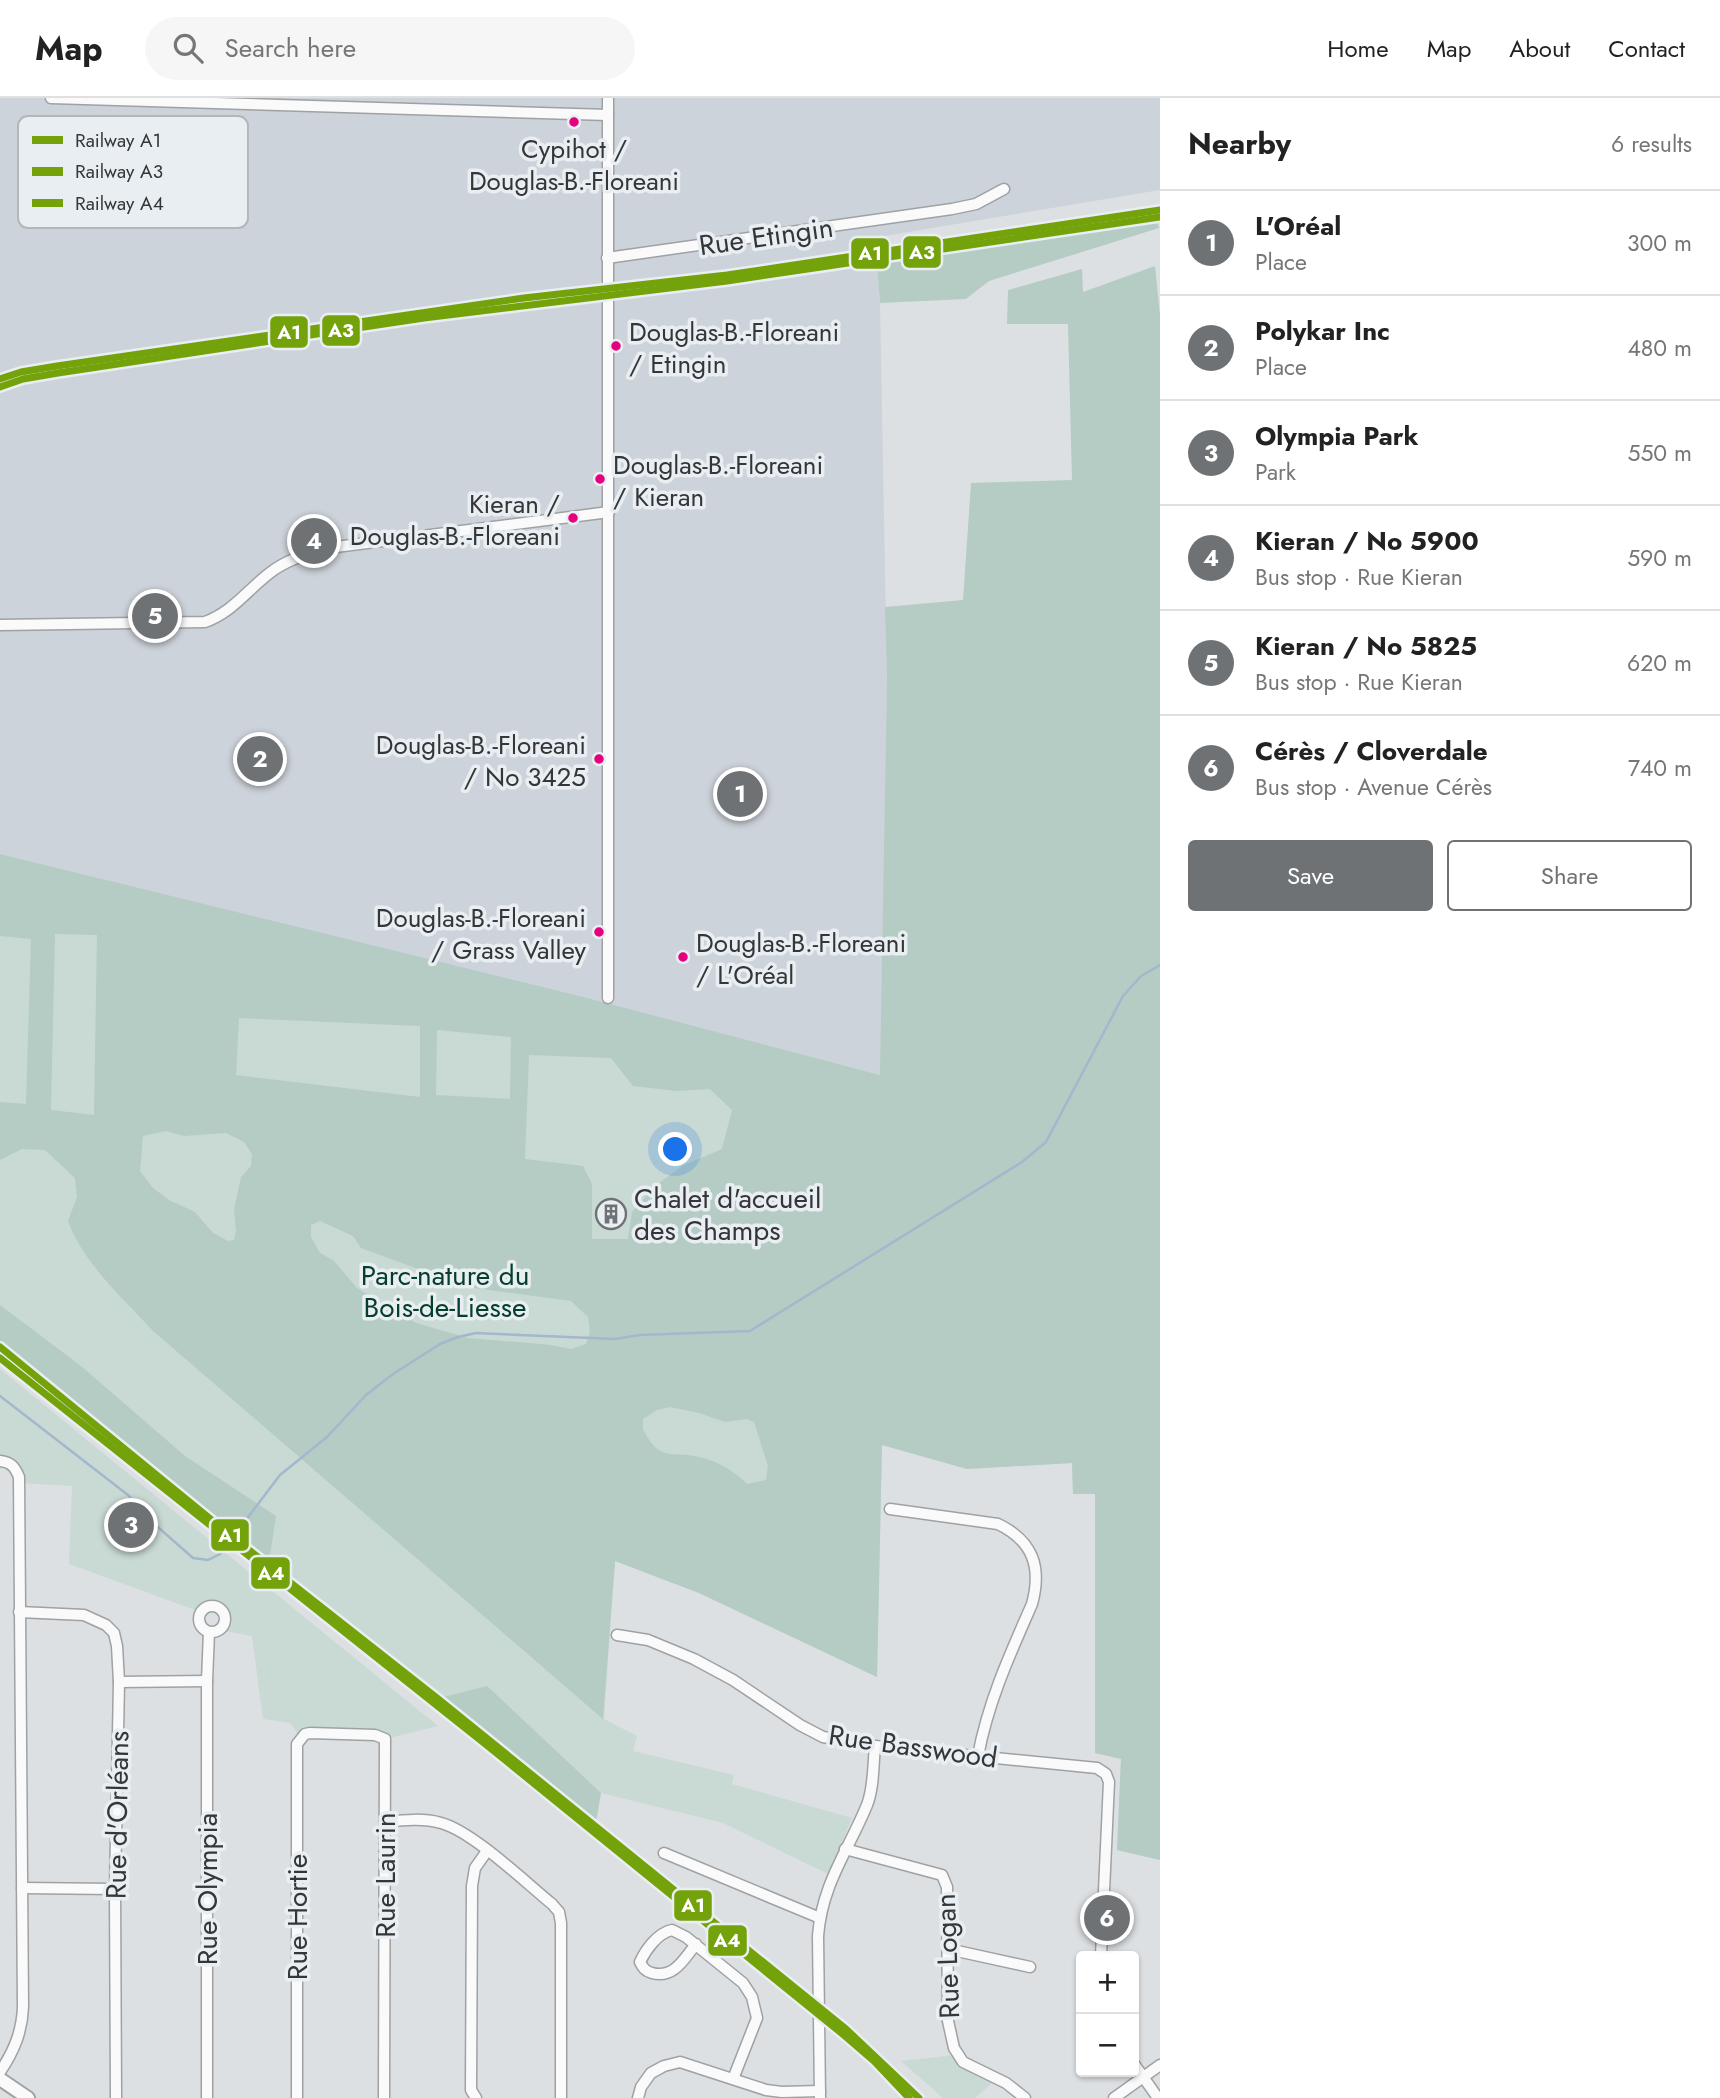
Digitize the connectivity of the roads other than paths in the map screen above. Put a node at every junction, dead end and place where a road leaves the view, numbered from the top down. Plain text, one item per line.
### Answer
1 (51, 98) edge
2 (608, 98) edge
3 (608, 115) junction
4 (1004, 189) dead end
5 (607, 258) junction
6 (609, 512) junction
7 (0, 625) edge
8 (608, 998) dead end
9 (0, 1461) edge
10 (890, 1508) dead end
11 (19, 1612) junction
12 (209, 1632) dead end
13 (617, 1635) dead end
14 (207, 1681) junction
15 (119, 1682) junction
16 (300, 1737) joint
17 (875, 1746) junction
18 (978, 1756) junction
19 (386, 1822) junction
20 (845, 1849) junction
21 (487, 1851) junction
22 (664, 1853) dead end
23 (22, 1888) junction
24 (115, 1889) junction
25 (820, 1918) junction
26 (696, 1944) junction
27 (948, 1949) junction
28 (1101, 1951) edge
29 (1030, 1967) dead end
30 (1160, 2065) edge
31 (1139, 2071) edge
32 (0, 2072) edge
33 (0, 2078) edge
34 (1144, 2078) junction
35 (733, 2079) junction
36 (820, 2095) edge
37 (28, 2098) edge
38 (116, 2098) edge
39 (207, 2098) edge
40 (297, 2098) edge
41 (384, 2098) edge
42 (476, 2098) edge
43 (561, 2098) edge
44 (638, 2098) edge
45 (1025, 2098) edge
46 (1114, 2098) edge
47 (1158, 2098) edge

1 - 3 street
2 - 3 street
3 - 5 street
4 - 5 street, Rue Etingin
5 - 6 street
6 - 7 street
6 - 8 street
9 - 11 street
10 - 18 street
11 - 15 street, Rue d'Orléans
11 - 23 street
12 - 14 street, Rue Olympia
13 - 17 street, Rue Basswood
14 - 15 street
14 - 39 street, Rue Olympia
15 - 24 street, Rue d'Orléans
16 - 19 street, Rue Laurin
16 - 40 street, Rue Hortie
17 - 18 street, Rue Basswood
17 - 20 street
18 - 28 street, Rue Basswood
19 - 21 street
19 - 41 street, Rue Laurin
20 - 25 street
20 - 27 street, Rue Logan
21 - 42 street
21 - 43 street
22 - 25 street
23 - 24 street
23 - 32 street
24 - 38 street, Rue d'Orléans
25 - 36 street
26 - 26 street
26 - 35 street
27 - 29 street
27 - 45 street, Rue Logan
30 - 34 street
31 - 34 street
33 - 37 main road
34 - 46 street
34 - 47 street
35 - 36 street
35 - 44 street

